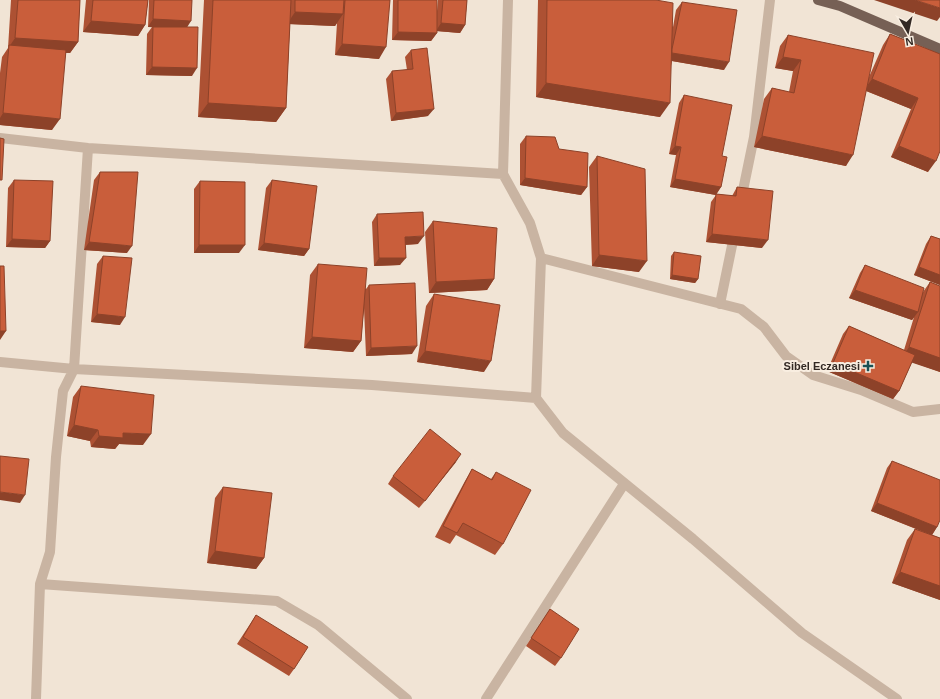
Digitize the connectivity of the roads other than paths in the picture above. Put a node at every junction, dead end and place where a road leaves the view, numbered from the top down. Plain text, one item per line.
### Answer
1 (508, 0) edge
2 (770, 0) edge
3 (818, 0) edge
4 (841, 3) edge
5 (940, 49) edge
6 (0, 138) edge
7 (88, 148) junction
8 (503, 174) junction
9 (542, 258) junction
10 (720, 304) junction
11 (0, 362) edge
12 (74, 369) junction
13 (536, 398) junction
14 (940, 409) edge
15 (624, 484) junction
16 (40, 584) junction
17 (36, 699) edge
18 (407, 699) edge
19 (486, 699) edge
20 (897, 699) edge

1 - 8 street
2 - 10 street
3 - 4 main road
4 - 5 main road
6 - 7 street
7 - 8 street
7 - 12 street
8 - 9 street
9 - 10 street
9 - 13 street
10 - 14 street
11 - 12 street
12 - 13 street
12 - 16 street
13 - 15 street
15 - 19 street
15 - 20 street
16 - 17 street
16 - 18 street

